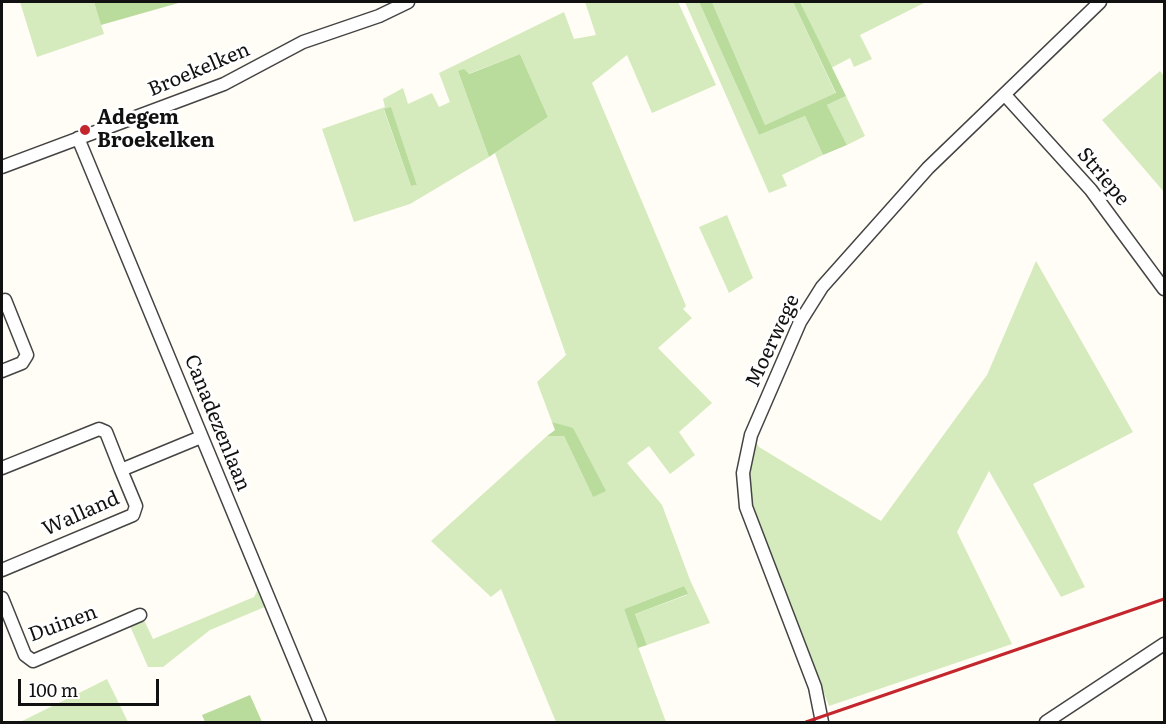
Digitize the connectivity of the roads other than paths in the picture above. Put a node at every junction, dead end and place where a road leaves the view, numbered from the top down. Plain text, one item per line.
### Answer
1 (408, 2) edge
2 (1100, 2) edge
3 (1005, 95) junction
4 (78, 138) junction
5 (2, 167) edge
6 (1164, 288) edge
7 (5, 300) dead end
8 (2, 371) edge
9 (201, 436) junction
10 (2, 468) edge
11 (121, 470) junction
12 (2, 570) edge
13 (2, 598) edge
14 (140, 615) dead end
15 (1164, 644) edge
16 (320, 723) edge
17 (822, 723) edge
18 (1046, 723) edge

1 - 4 street, Broekelken
2 - 3 street, Moerwege
3 - 6 street, Striepe
3 - 17 street, Moerwege
4 - 5 street, Broekelken
4 - 9 street, Canadezenlaan
7 - 8 street
9 - 11 street, Walland
9 - 16 street, Canadezenlaan
10 - 11 street, Walland
11 - 12 street, Walland
13 - 14 street, Duinen
15 - 18 street

